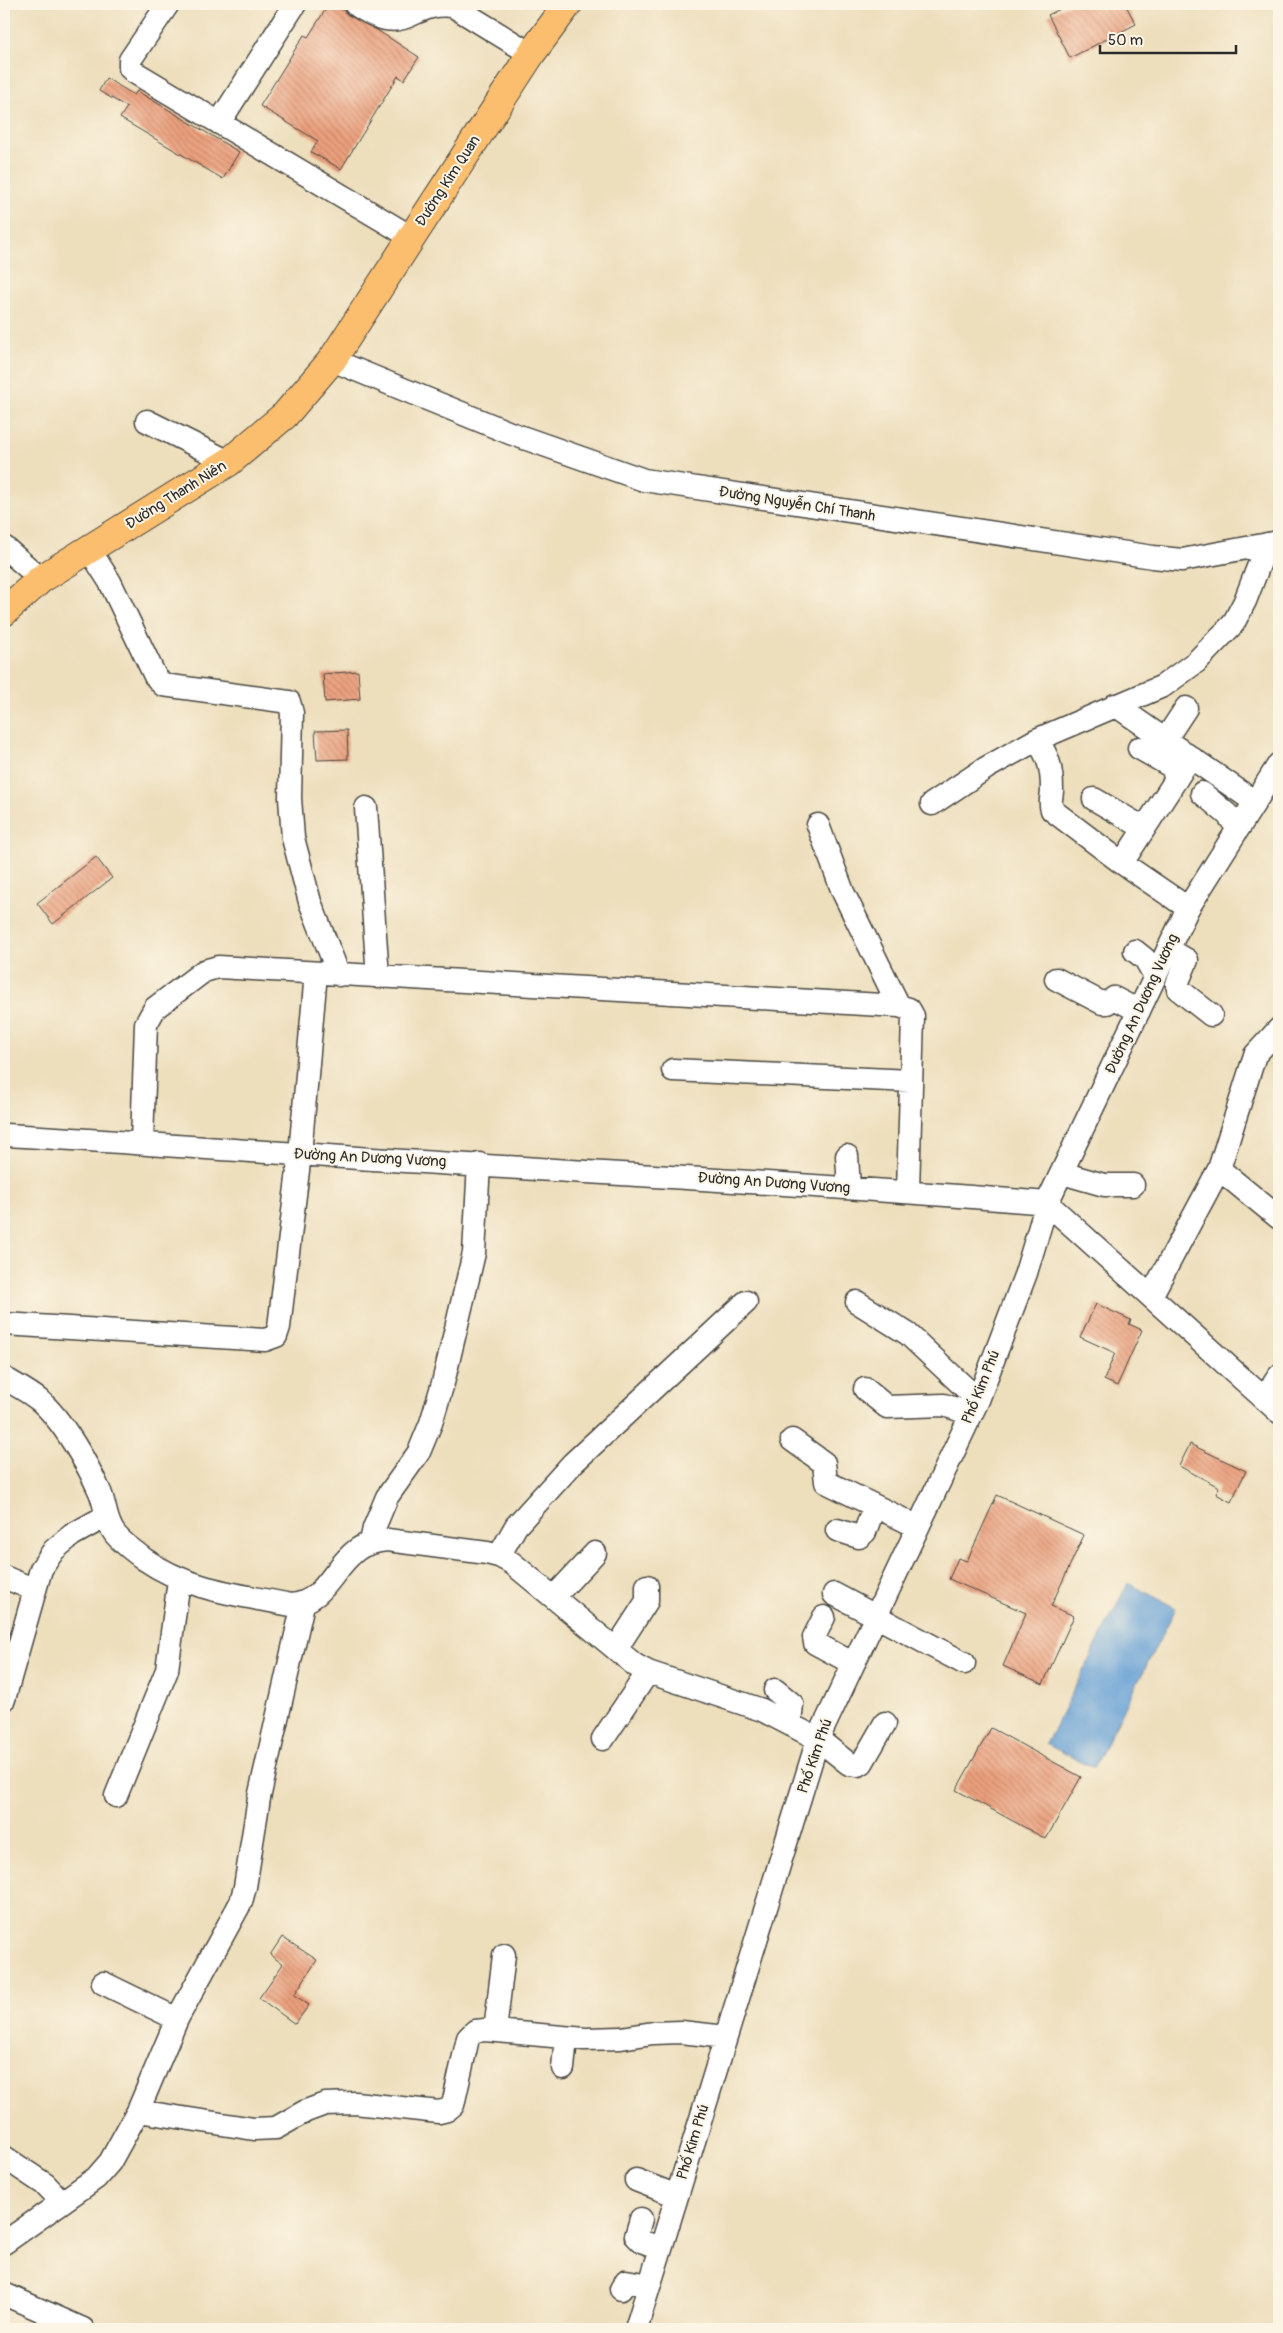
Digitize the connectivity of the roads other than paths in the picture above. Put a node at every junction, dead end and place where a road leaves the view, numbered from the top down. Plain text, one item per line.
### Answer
1 (168, 4) edge
2 (295, 4) edge
3 (355, 4) edge
4 (568, 4) edge
5 (531, 54) junction
6 (219, 123) junction
7 (411, 237) junction
8 (332, 360) junction
9 (148, 421) dead end
10 (229, 462) junction
11 (1273, 543) edge
12 (4, 547) edge
13 (89, 550) junction
14 (41, 579) junction
15 (4, 612) edge
16 (1115, 705) junction
17 (1186, 708) dead end
18 (1036, 740) junction
19 (1165, 740) junction
20 (1139, 748) dead end
21 (1190, 758) junction
22 (1279, 764) edge
23 (1176, 780) junction
24 (1202, 793) dead end
25 (1094, 799) dead end
26 (1255, 802) junction
27 (932, 804) dead end
28 (366, 808) dead end
29 (1148, 822) junction
30 (818, 825) dead end
31 (1238, 829) junction
32 (1122, 863) junction
33 (1188, 908) junction
34 (1168, 949) junction
35 (1135, 951) dead end
36 (316, 973) junction
37 (338, 975) junction
38 (1155, 976) junction
39 (378, 977) junction
40 (1056, 979) dead end
41 (899, 1006) junction
42 (1139, 1010) junction
43 (1211, 1015) dead end
44 (1279, 1029) edge
45 (673, 1070) dead end
46 (911, 1081) junction
47 (4, 1135) edge
48 (142, 1142) junction
49 (300, 1154) junction
50 (847, 1156) dead end
51 (479, 1164) junction
52 (1219, 1169) junction
53 (1062, 1173) junction
54 (1133, 1186) dead end
55 (849, 1188) junction
56 (908, 1191) junction
57 (1047, 1203) junction
58 (1279, 1218) edge
59 (1151, 1296) junction
60 (746, 1302) dead end
61 (858, 1302) dead end
62 (4, 1324) edge
63 (1279, 1376) edge
64 (4, 1378) edge
65 (866, 1389) dead end
66 (1272, 1405) edge
67 (975, 1407) junction
68 (792, 1440) dead end
69 (874, 1507) junction
70 (106, 1516) junction
71 (918, 1527) junction
72 (837, 1530) dead end
73 (371, 1542) junction
74 (596, 1552) dead end
75 (500, 1556) junction
76 (4, 1577) edge
77 (179, 1580) junction
78 (646, 1586) dead end
79 (35, 1590) junction
80 (834, 1594) dead end
81 (554, 1597) junction
82 (303, 1604) junction
83 (824, 1617) dead end
84 (876, 1617) junction
85 (616, 1649) junction
86 (852, 1662) junction
87 (964, 1663) dead end
88 (648, 1672) junction
89 (775, 1690) dead end
90 (4, 1699) edge
91 (885, 1723) dead end
92 (790, 1724) junction
93 (603, 1738) dead end
94 (818, 1739) junction
95 (116, 1796) dead end
96 (504, 1955) dead end
97 (103, 1983) dead end
98 (178, 2019) junction
99 (495, 2031) junction
100 (726, 2037) junction
101 (566, 2038) junction
102 (563, 2068) dead end
103 (138, 2111) junction
104 (4, 2157) edge
105 (636, 2180) dead end
106 (677, 2196) junction
107 (62, 2202) junction
108 (641, 2219) dead end
109 (4, 2243) edge
110 (660, 2248) junction
111 (649, 2285) junction
112 (621, 2289) dead end
113 (4, 2294) edge
114 (82, 2329) edge
115 (636, 2329) edge

1 - 6 street
2 - 6 street
3 - 5 street
4 - 5 main road, Đường Kim Quan
5 - 7 main road, Đường Kim Quan
6 - 7 street
7 - 8 main road, Đường Kim Quan
8 - 10 main road, Đường Thanh Niên
8 - 11 street, Đường Nguyễn Chí Thanh
9 - 10 street
10 - 13 main road, Đường Thanh Niên
11 - 16 street
12 - 14 street
13 - 14 main road, Đường Thanh Niên
13 - 37 street
14 - 15 main road, Đường Thanh Niên
16 - 18 street
16 - 19 street
17 - 19 street
18 - 27 street
18 - 32 street
19 - 21 street
20 - 23 street
21 - 23 street
21 - 26 street
22 - 26 street, Đường An Dương Vương
23 - 29 street
24 - 31 street
25 - 29 street
26 - 31 street, Đường An Dương Vương
28 - 39 street
29 - 32 street
30 - 41 street
31 - 33 street, Đường An Dương Vương
32 - 33 street
33 - 34 street, Đường An Dương Vương
34 - 38 street, Đường An Dương Vương
34 - 43 street
35 - 38 street
36 - 37 street
36 - 48 street
36 - 49 street
37 - 39 street
38 - 42 street, Đường An Dương Vương
39 - 41 street
40 - 42 street
41 - 46 street
42 - 53 street, Đường An Dương Vương
44 - 52 street
45 - 46 street
46 - 56 street
47 - 48 street, Đường An Dương Vương
48 - 49 street, Đường An Dương Vương
49 - 51 street, Đường An Dương Vương
49 - 62 street
50 - 55 street
51 - 55 street, Đường An Dương Vương
51 - 73 street
52 - 58 street
52 - 59 street
53 - 54 street
53 - 57 street, Đường An Dương Vương
55 - 56 street, Đường An Dương Vương
56 - 57 street, Đường An Dương Vương
57 - 59 street
57 - 67 street, Phố Kim Phú
59 - 66 street
60 - 75 street
61 - 67 street
63 - 66 street
64 - 70 street
65 - 67 street
67 - 71 street, Phố Kim Phú
68 - 69 street
69 - 71 street
69 - 72 street
70 - 77 street
70 - 79 street
71 - 84 street, Phố Kim Phú
73 - 75 street
73 - 82 street
74 - 81 street
75 - 81 street
76 - 79 street
77 - 82 street
77 - 95 street
78 - 85 street
79 - 90 street
80 - 84 street
81 - 85 street
82 - 98 street
83 - 86 street
84 - 86 street, Phố Kim Phú
84 - 87 street
85 - 88 street
86 - 94 street, Phố Kim Phú
88 - 92 street
88 - 93 street
89 - 92 street
91 - 94 street
92 - 94 street
94 - 100 street, Phố Kim Phú
96 - 99 street
97 - 98 street
98 - 103 street
99 - 101 street
99 - 103 street
100 - 101 street
100 - 106 street, Phố Kim Phú
101 - 102 street
103 - 107 street
104 - 107 street
105 - 106 street
106 - 110 street, Phố Kim Phú
107 - 109 street
108 - 110 street
110 - 111 street, Phố Kim Phú
111 - 112 street
111 - 115 street, Phố Kim Phú
113 - 114 street

